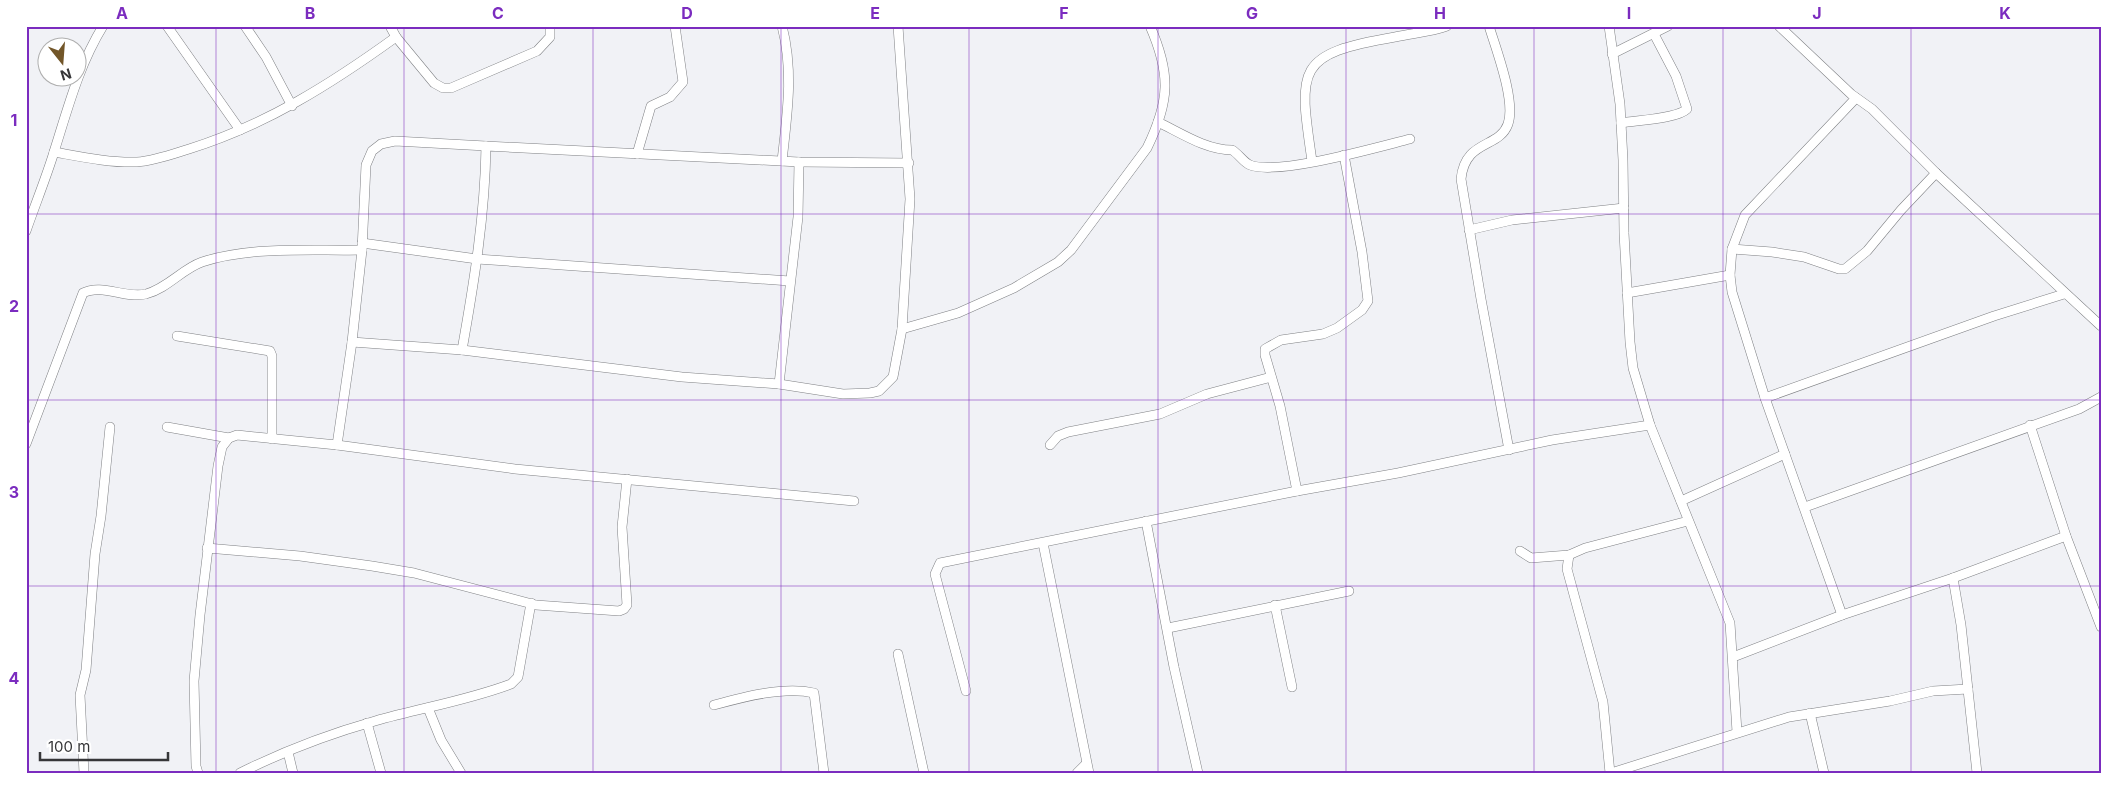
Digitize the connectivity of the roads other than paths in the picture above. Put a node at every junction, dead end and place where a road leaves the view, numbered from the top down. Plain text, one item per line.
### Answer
1 (167, 26) edge
2 (245, 26) edge
3 (390, 26) edge
4 (550, 26) edge
5 (675, 26) edge
6 (782, 26) edge
7 (898, 26) edge
8 (1150, 26) edge
9 (1448, 26) edge
10 (1489, 26) edge
11 (1609, 26) edge
12 (1668, 26) edge
13 (1779, 26) edge
14 (100, 27) edge
15 (1654, 34) junction
16 (396, 37) junction
17 (1612, 54) junction
18 (1856, 98) junction
19 (292, 106) junction
20 (1158, 122) junction
21 (1621, 123) junction
22 (240, 130) junction
23 (1410, 139) dead end
24 (486, 146) junction
25 (54, 152) junction
26 (637, 154) junction
27 (1344, 155) junction
28 (782, 161) junction
29 (1312, 161) junction
30 (799, 162) junction
31 (909, 163) junction
32 (1936, 173) junction
33 (1624, 208) junction
34 (1469, 230) junction
35 (26, 232) edge
36 (362, 246) junction
37 (1732, 249) junction
38 (477, 259) junction
39 (1730, 275) junction
40 (790, 281) junction
41 (1627, 294) junction
42 (2064, 294) junction
43 (2101, 326) edge
44 (902, 329) junction
45 (177, 336) dead end
46 (352, 342) junction
47 (462, 350) junction
48 (1271, 377) junction
49 (779, 384) junction
50 (2101, 397) edge
51 (1765, 398) junction
52 (1650, 424) junction
53 (2030, 425) junction
54 (110, 427) dead end
55 (167, 428) dead end
56 (229, 438) junction
57 (272, 439) junction
58 (26, 444) edge
59 (337, 445) junction
60 (1050, 445) dead end
61 (1510, 450) junction
62 (1785, 454) junction
63 (628, 479) junction
64 (1297, 490) junction
65 (854, 501) dead end
66 (1680, 501) junction
67 (1805, 507) junction
68 (1146, 521) junction
69 (1688, 521) junction
70 (2066, 536) junction
71 (1043, 543) junction
72 (207, 548) junction
73 (1520, 551) dead end
74 (1569, 555) junction
75 (1953, 578) junction
76 (1349, 591) dead end
77 (530, 603) junction
78 (1275, 605) junction
79 (1842, 615) junction
80 (2101, 627) edge
81 (1168, 628) junction
82 (898, 654) dead end
83 (1733, 656) junction
84 (1292, 687) dead end
85 (1968, 689) junction
86 (966, 691) dead end
87 (714, 705) dead end
88 (428, 708) junction
89 (1810, 713) junction
90 (367, 723) junction
91 (1737, 732) junction
92 (288, 752) junction
93 (1087, 768) edge
94 (84, 773) edge
95 (198, 773) edge
96 (240, 773) edge
97 (293, 773) edge
98 (381, 773) edge
99 (461, 773) edge
100 (824, 773) edge
101 (924, 773) edge
102 (1077, 773) edge
103 (1198, 773) edge
104 (1610, 773) edge
105 (1824, 773) edge
106 (1977, 773) edge

1 - 22 street
2 - 19 street
3 - 16 street
4 - 16 street
5 - 26 street
6 - 28 street
7 - 31 street
8 - 20 street
9 - 29 street
10 - 34 street
11 - 17 street
12 - 15 street
13 - 18 street
14 - 25 street
15 - 17 street
15 - 21 street
16 - 19 street
17 - 21 street
18 - 32 street
18 - 37 street
19 - 22 street
20 - 29 street
20 - 44 street
21 - 33 street
22 - 25 street
23 - 27 street
24 - 26 street
24 - 36 street
24 - 38 street
25 - 35 street
26 - 28 street
27 - 29 street
27 - 48 street
28 - 30 street
30 - 31 street
30 - 40 street
31 - 44 street
32 - 37 street
32 - 42 street
33 - 34 street
33 - 41 street
34 - 61 street
36 - 38 street
36 - 46 street
36 - 58 street
37 - 39 street
38 - 40 street
38 - 47 street
39 - 41 street
39 - 51 street
40 - 49 street
41 - 52 street
42 - 43 street
42 - 51 street
44 - 49 street
45 - 57 street
46 - 47 street
46 - 59 street
47 - 49 street
48 - 60 street
48 - 64 street
50 - 53 street
51 - 62 street
52 - 61 street
52 - 66 street
53 - 67 street
53 - 70 street
54 - 94 street
55 - 56 street
56 - 57 street
56 - 72 street
57 - 59 street
59 - 63 street
61 - 64 street
62 - 66 street
62 - 67 street
63 - 65 street
63 - 77 street
64 - 68 street
66 - 69 street
67 - 79 street
68 - 71 street
68 - 81 street
69 - 74 street
69 - 83 street
70 - 75 street
70 - 80 street
71 - 86 street
71 - 93 street
72 - 77 street
72 - 95 street
73 - 74 street
74 - 104 street
75 - 79 street
75 - 85 street
76 - 78 street
77 - 88 street
78 - 81 street
78 - 84 street
79 - 83 street
81 - 103 street
82 - 101 street
83 - 91 street
85 - 89 street
85 - 106 street
87 - 100 street
88 - 90 street
88 - 99 street
89 - 91 street
89 - 105 street
90 - 92 street
90 - 98 street
91 - 104 street
92 - 96 street
92 - 97 street
93 - 102 street

